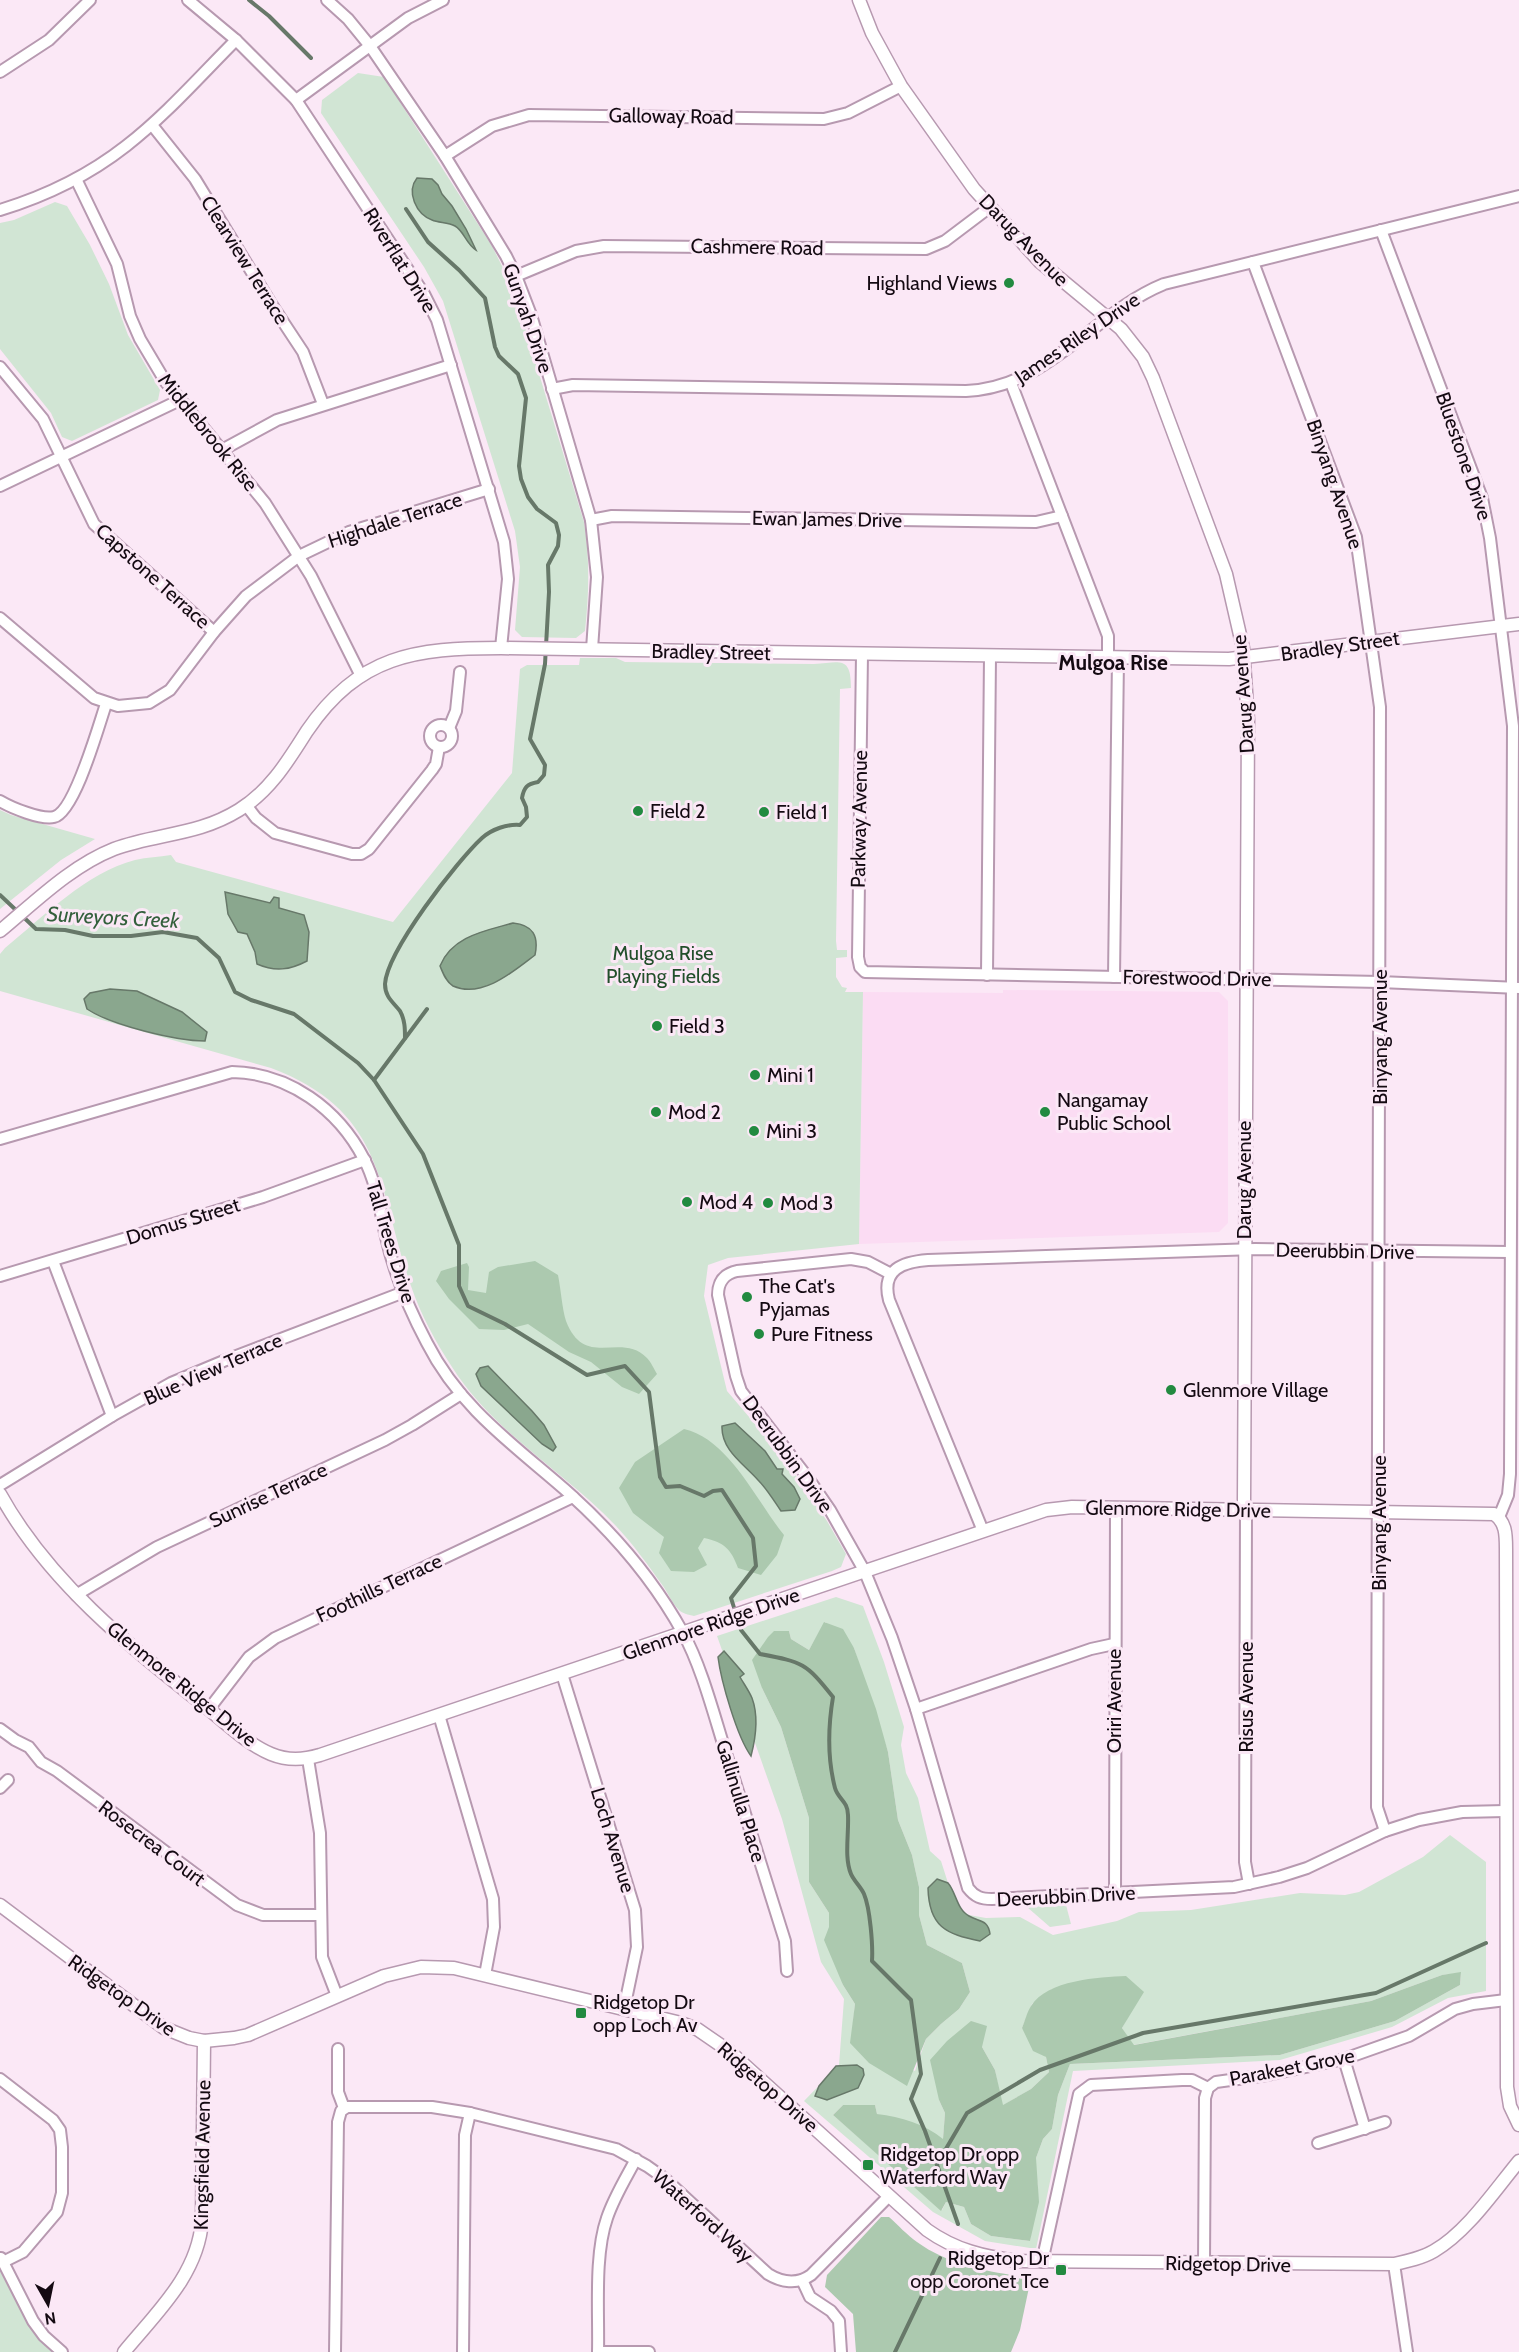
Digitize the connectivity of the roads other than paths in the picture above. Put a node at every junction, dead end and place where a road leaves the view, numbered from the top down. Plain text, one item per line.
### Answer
1 (90, 0) edge
2 (188, 0) edge
3 (327, 0) edge
4 (443, 0) edge
5 (859, 0) edge
6 (236, 40) junction
7 (370, 46) junction
8 (0, 72) edge
9 (901, 86) junction
10 (296, 100) junction
11 (152, 125) junction
12 (444, 156) junction
13 (76, 178) junction
14 (1519, 196) edge
15 (990, 207) junction
16 (0, 210) edge
17 (1381, 230) junction
18 (1253, 261) junction
19 (516, 276) junction
20 (1108, 318) junction
21 (451, 365) junction
22 (0, 367) edge
23 (1011, 383) junction
24 (552, 389) junction
25 (180, 400) junction
26 (323, 404) junction
27 (222, 450) junction
28 (61, 458) junction
29 (0, 486) edge
30 (489, 489) junction
31 (1062, 516) junction
32 (591, 520) junction
33 (299, 556) junction
34 (0, 618) edge
35 (1519, 624) edge
36 (1502, 626) junction
37 (214, 632) junction
38 (1372, 641) junction
39 (501, 648) junction
40 (592, 650) junction
41 (862, 654) junction
42 (990, 656) junction
43 (1113, 658) junction
44 (1244, 658) junction
45 (460, 672) dead end
46 (361, 676) junction
47 (106, 704) junction
48 (449, 728) junction
49 (440, 747) junction
50 (0, 801) edge
51 (246, 805) junction
52 (4, 927) edge
53 (875, 974) joint
54 (987, 975) junction
55 (1114, 976) junction
56 (1245, 979) junction
57 (1380, 982) junction
58 (1515, 988) edge
59 (0, 1139) edge
60 (365, 1160) junction
61 (1244, 1250) junction
62 (1380, 1251) junction
63 (1510, 1252) junction
64 (53, 1261) junction
65 (891, 1274) junction
66 (0, 1276) edge
67 (404, 1292) junction
68 (461, 1395) junction
69 (112, 1416) junction
70 (0, 1485) edge
71 (0, 1494) edge
72 (573, 1497) junction
73 (1116, 1508) junction
74 (1246, 1509) junction
75 (1378, 1512) junction
76 (1499, 1517) junction
77 (983, 1531) junction
78 (865, 1572) junction
79 (76, 1595) junction
80 (683, 1633) junction
81 (1114, 1644) junction
82 (562, 1674) junction
83 (209, 1709) junction
84 (916, 1709) junction
85 (439, 1715) junction
86 (0, 1729) edge
87 (308, 1759) junction
88 (1505, 1811) junction
89 (1385, 1831) junction
90 (1249, 1884) junction
91 (1115, 1894) junction
92 (0, 1905) edge
93 (321, 1915) junction
94 (787, 1971) dead end
95 (485, 1975) junction
96 (337, 1996) junction
97 (1506, 2000) junction
98 (624, 2009) junction
99 (204, 2041) junction
100 (338, 2049) dead end
101 (1344, 2059) junction
102 (0, 2079) edge
103 (1209, 2088) junction
104 (344, 2108) junction
105 (470, 2113) junction
106 (1385, 2122) dead end
107 (1519, 2126) edge
108 (1365, 2128) junction
109 (1318, 2143) dead end
110 (636, 2159) junction
111 (1519, 2161) edge
112 (889, 2196) junction
113 (1, 2260) edge
114 (1042, 2262) junction
115 (1204, 2263) junction
116 (1394, 2264) junction
117 (802, 2280) junction
118 (62, 2352) edge
119 (124, 2352) edge
120 (335, 2352) edge
121 (463, 2352) edge
122 (598, 2352) edge
123 (649, 2352) edge
124 (841, 2352) edge
125 (1407, 2352) edge

1 - 8 street
2 - 6 street, Riverflat Drive
3 - 7 street, Gunyah Drive
4 - 7 street
5 - 9 street, Darug Avenue
6 - 10 street, Riverflat Drive
6 - 11 street
7 - 10 street
7 - 12 street, Gunyah Drive
9 - 12 street, Galloway Road
9 - 15 street, Darug Avenue
10 - 21 street, Riverflat Drive
11 - 13 street
11 - 26 street, Clearview Terrace
12 - 19 street, Gunyah Drive
13 - 16 street
13 - 25 street, Middlebrook Rise
14 - 17 street, James Riley Drive
15 - 19 street, Cashmere Road
15 - 20 street, Darug Avenue
17 - 18 street, James Riley Drive
17 - 36 street, Bluestone Drive
18 - 20 street, James Riley Drive
18 - 38 street, Binyang Avenue
19 - 24 street, Gunyah Drive
20 - 23 street, James Riley Drive
20 - 44 street, Darug Avenue
21 - 26 street
21 - 30 street, Riverflat Drive
22 - 28 street, Capstone Terrace
23 - 24 street, James Riley Drive
23 - 31 street
24 - 32 street, Gunyah Drive
25 - 27 street, Middlebrook Rise
25 - 28 street
26 - 27 street
27 - 33 street, Middlebrook Rise
28 - 29 street
28 - 37 street, Capstone Terrace
30 - 33 street, Highdale Terrace
30 - 39 street, Riverflat Drive
31 - 32 street, Ewan James Drive
31 - 43 street
32 - 40 street, Gunyah Drive
33 - 37 street, Highdale Terrace
33 - 46 street, Middlebrook Rise
34 - 47 street
35 - 36 street, Bradley Street
36 - 38 street, Bradley Street
36 - 58 street, Bluestone Drive
37 - 47 street, Highdale Terrace
38 - 44 street, Bradley Street
38 - 57 street, Binyang Avenue
39 - 40 street, Bradley Street
39 - 46 street, Bradley Street
40 - 41 street, Bradley Street
41 - 42 street, Bradley Street
41 - 53 street, Parkway Avenue
42 - 43 street, Bradley Street
42 - 54 street
43 - 44 street, Bradley Street
43 - 55 street
44 - 56 street, Darug Avenue
45 - 48 street
46 - 51 street, Bradley Street
47 - 50 street
48 - 49 street
48 - 49 street
49 - 51 street
51 - 52 street, Bradley Street
53 - 54 street, Forestwood Drive
54 - 55 street, Forestwood Drive
55 - 56 street, Forestwood Drive
56 - 57 street, Forestwood Drive
56 - 61 street, Darug Avenue
57 - 58 street, Forestwood Drive
57 - 62 street, Binyang Avenue
58 - 63 street, Bluestone Drive
59 - 60 street, Tall Trees Drive
60 - 64 street, Domus Street
60 - 67 street, Tall Trees Drive
61 - 62 street, Deerubbin Drive
61 - 65 street, Deerubbin Drive
61 - 74 street, Darug Avenue
62 - 63 street, Deerubbin Drive
62 - 75 street, Binyang Avenue
63 - 76 street, Bluestone Drive
64 - 66 street, Domus Street
64 - 69 street
65 - 77 street
65 - 78 street, Deerubbin Drive
67 - 68 street, Tall Trees Drive
67 - 69 street, Blue View Terrace
68 - 72 street, Tall Trees Drive
68 - 79 street, Sunrise Terrace
69 - 70 street, Blue View Terrace
71 - 79 street, Glenmore Ridge Drive
72 - 80 street, Tall Trees Drive
72 - 83 street, Foothills Terrace
73 - 74 street, Glenmore Ridge Drive
73 - 77 street, Glenmore Ridge Drive
73 - 81 street, Oriri Avenue
74 - 75 street, Glenmore Ridge Drive
74 - 90 street, Risus Avenue
75 - 76 street, Glenmore Ridge Drive
75 - 89 street, Binyang Avenue
76 - 88 street
77 - 78 street, Glenmore Ridge Drive
78 - 80 street, Glenmore Ridge Drive
78 - 84 street, Deerubbin Drive
79 - 83 street, Glenmore Ridge Drive
80 - 82 street, Glenmore Ridge Drive
80 - 94 street, Gallinulla Place
81 - 84 street
81 - 91 street, Oriri Avenue
82 - 85 street, Glenmore Ridge Drive
82 - 98 street, Loch Avenue
83 - 87 street, Glenmore Ridge Drive
84 - 91 street, Deerubbin Drive
85 - 87 street, Glenmore Ridge Drive
85 - 95 street
86 - 93 street, Rosecrea Court
87 - 93 street
88 - 89 street, Deerubbin Drive
88 - 97 street
89 - 90 street, Deerubbin Drive
90 - 91 street, Deerubbin Drive
92 - 99 street, Ridgetop Drive
93 - 96 street
95 - 96 street, Ridgetop Drive
95 - 98 street, Ridgetop Drive
96 - 99 street, Ridgetop Drive
97 - 101 street, Parakeet Grove
97 - 107 street
98 - 112 street, Ridgetop Drive
99 - 119 street, Kingsfield Avenue
100 - 104 street
101 - 103 street, Parakeet Grove
101 - 108 street
102 - 113 street
103 - 114 street
103 - 115 street, Parakeet Grove
104 - 105 street, Waterford Way
104 - 120 street
105 - 110 street, Waterford Way
105 - 121 street
106 - 108 street
108 - 109 street
110 - 117 street, Waterford Way
110 - 122 street
111 - 116 street, Ridgetop Drive
112 - 114 street, Ridgetop Drive
112 - 117 street
113 - 118 street
114 - 115 street, Ridgetop Drive
115 - 116 street, Ridgetop Drive
116 - 125 street
117 - 124 street
122 - 123 street

